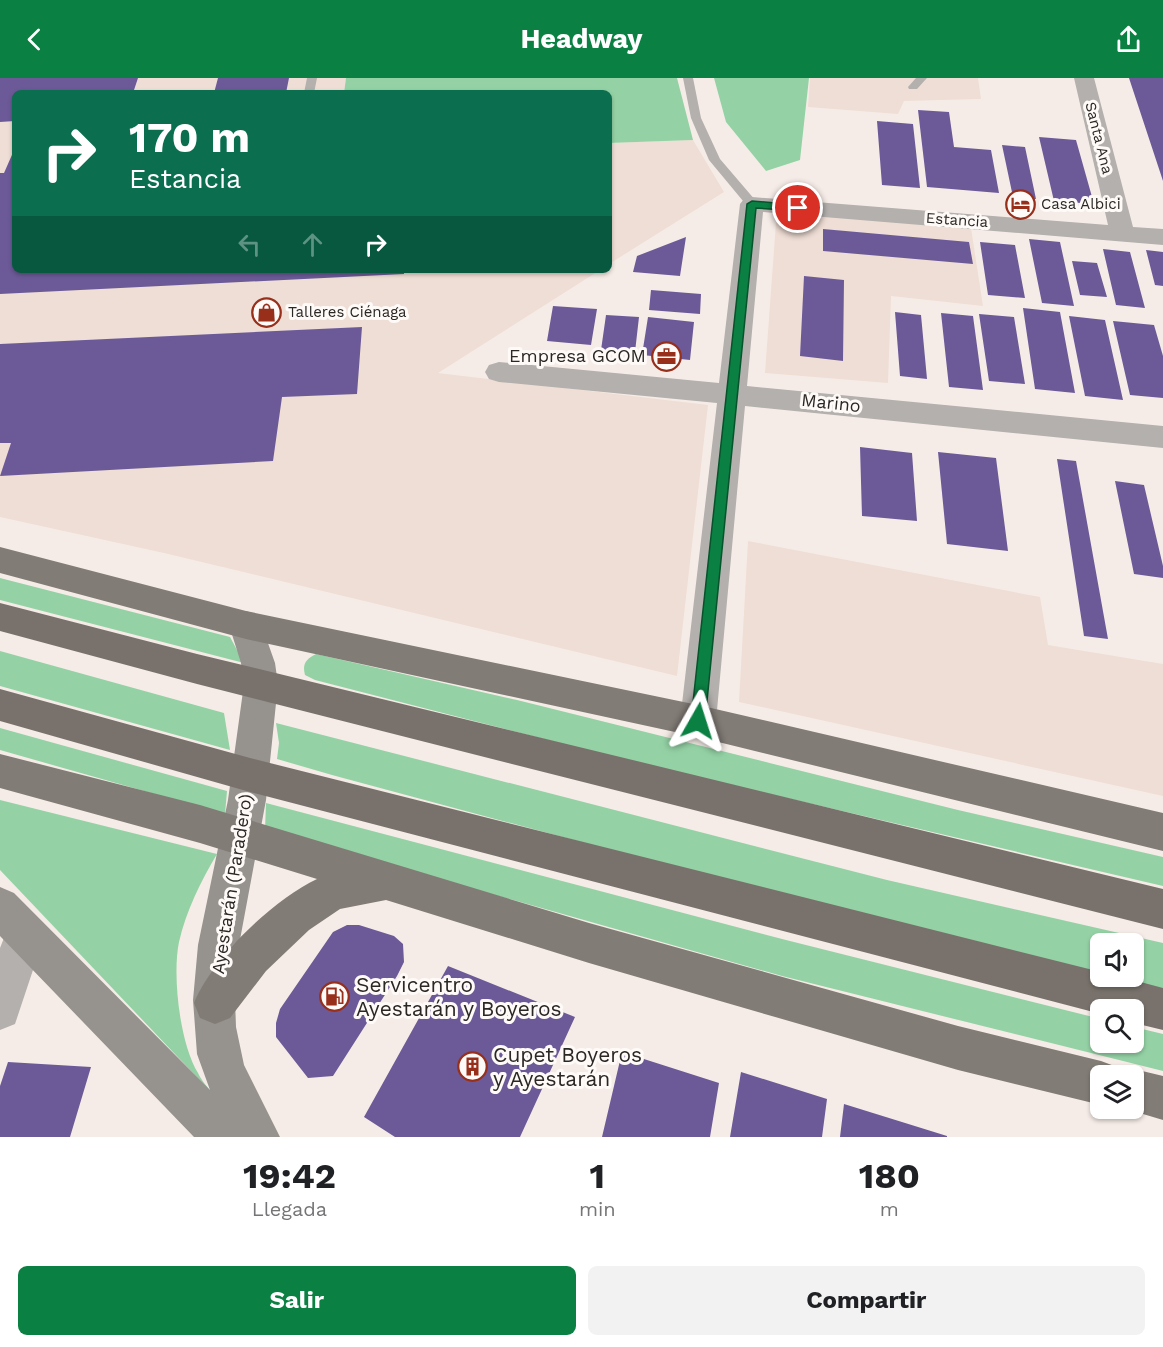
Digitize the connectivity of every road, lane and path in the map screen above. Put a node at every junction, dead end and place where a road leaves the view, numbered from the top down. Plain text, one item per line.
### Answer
1 (688, 78) edge
2 (922, 78) edge
3 (1084, 78) edge
4 (913, 87) dead end
5 (752, 204) junction
6 (1122, 233) junction
7 (1163, 237) edge
8 (499, 372) dead end
9 (732, 393) junction
10 (1163, 437) edge
11 (0, 560) edge
12 (0, 617) edge
13 (246, 625) junction
14 (261, 684) junction
15 (0, 705) edge
16 (698, 721) junction
17 (0, 771) edge
18 (250, 775) junction
19 (1163, 832) edge
20 (241, 836) junction
21 (383, 881) junction
22 (1163, 909) edge
23 (13, 920) edge
24 (2, 997) edge
25 (215, 1003) junction
26 (1163, 1009) edge
27 (1090, 1080) edge
28 (1144, 1093) edge
29 (1163, 1098) edge
30 (225, 1137) edge
31 (257, 1137) edge

1 - 5 lane
2 - 4 lane
3 - 6 street, Santa Ana
5 - 6 street, Estancia
5 - 9 street
6 - 7 street, Estancia
8 - 9 street, Marino
9 - 10 street, Marino
9 - 16 street
11 - 13 main road
12 - 14 highway
13 - 14 main road, Ayestarán (Paradero)
13 - 16 main road
14 - 18 main road, Ayestarán (Paradero)
14 - 22 highway
15 - 18 highway
16 - 19 main road
17 - 20 main road
18 - 20 main road, Ayestarán (Paradero)
18 - 26 highway
20 - 21 main road
20 - 25 main road, Ayestarán (Paradero)
21 - 25 main road
21 - 27 main road
23 - 24 street
23 - 30 main road
25 - 31 main road, Ayestarán (Paradero)
28 - 29 main road

